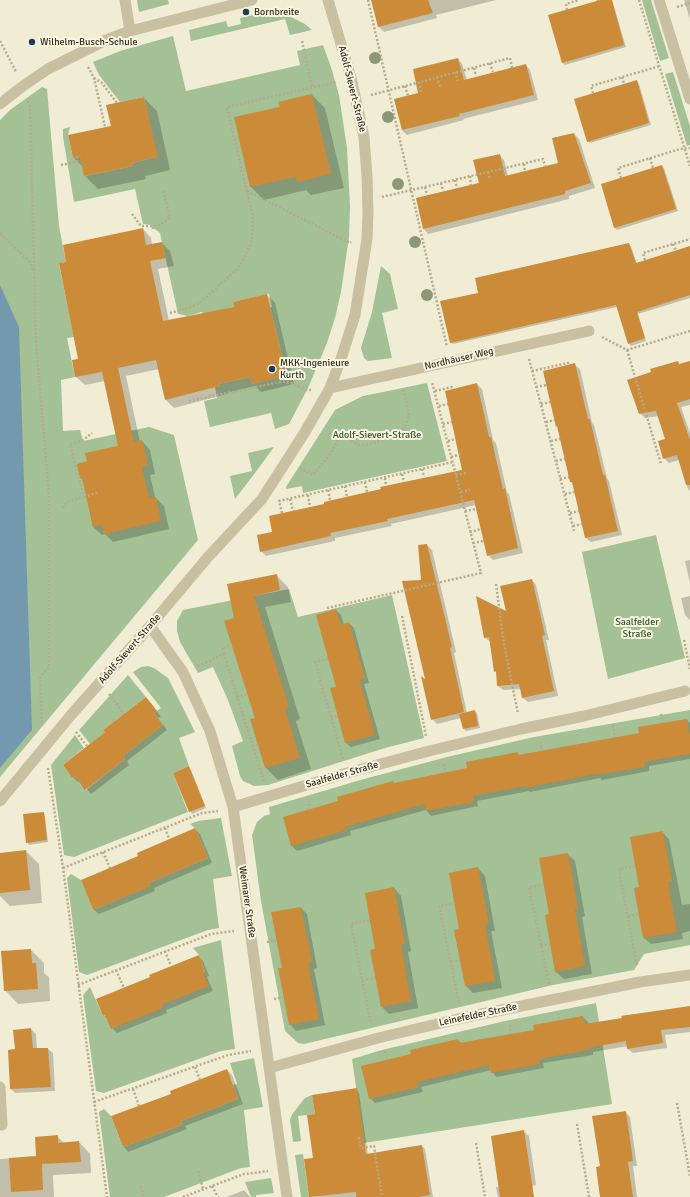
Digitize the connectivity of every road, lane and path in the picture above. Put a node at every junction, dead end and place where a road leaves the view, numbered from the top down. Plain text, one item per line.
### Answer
1 (125, 0) edge
2 (252, 0) edge
3 (328, 0) edge
4 (368, 0) edge
5 (579, 0) edge
6 (638, 0) edge
7 (659, 0) edge
8 (567, 10) dead end
9 (130, 31) junction
10 (0, 41) edge
11 (302, 41) dead end
12 (81, 52) junction
13 (678, 60) junction
14 (490, 63) junction
15 (659, 66) junction
16 (474, 68) junction
17 (512, 68) dead end
18 (455, 72) junction
19 (492, 72) dead end
20 (476, 76) dead end
21 (437, 77) junction
22 (622, 77) junction
23 (94, 78) junction
24 (351, 78) junction
25 (458, 81) dead end
26 (418, 82) junction
27 (624, 84) dead end
28 (23, 86) junction
29 (405, 86) junction
30 (312, 87) junction
31 (440, 87) dead end
32 (388, 90) junction
33 (421, 92) dead end
34 (593, 93) dead end
35 (408, 96) dead end
36 (356, 99) junction
37 (690, 99) edge
38 (117, 103) dead end
39 (0, 104) edge
40 (105, 127) dead end
41 (690, 148) edge
42 (684, 149) junction
43 (77, 157) dead end
44 (650, 158) junction
45 (524, 164) junction
46 (61, 165) dead end
47 (545, 166) dead end
48 (690, 166) edge
49 (504, 168) junction
50 (653, 168) dead end
51 (525, 171) dead end
52 (488, 172) junction
53 (505, 175) dead end
54 (470, 176) junction
55 (621, 178) dead end
56 (490, 179) dead end
57 (455, 180) junction
58 (441, 183) junction
59 (471, 185) dead end
60 (425, 187) junction
61 (456, 188) dead end
62 (163, 190) dead end
63 (246, 190) junction
64 (411, 190) junction
65 (443, 191) dead end
66 (427, 195) dead end
67 (368, 200) junction
68 (132, 214) dead end
69 (0, 233) edge
70 (367, 239) junction
71 (690, 239) edge
72 (673, 244) junction
73 (676, 251) dead end
74 (645, 260) dead end
75 (34, 272) junction
76 (170, 313) dead end
77 (589, 331) joint
78 (690, 331) edge
79 (525, 344) junction
80 (627, 350) junction
81 (450, 361) junction
82 (568, 365) dead end
83 (421, 368) junction
84 (532, 371) junction
85 (546, 385) dead end
86 (536, 387) junction
87 (330, 388) junction
88 (453, 389) dead end
89 (435, 391) junction
90 (403, 392) dead end
91 (190, 401) dead end
92 (550, 402) dead end
93 (448, 404) dead end
94 (541, 404) junction
95 (439, 406) junction
96 (554, 420) dead end
97 (452, 422) dead end
98 (546, 422) junction
99 (443, 424) junction
100 (92, 433) dead end
101 (456, 439) dead end
102 (560, 439) dead end
103 (448, 441) junction
104 (551, 442) junction
105 (461, 454) dead end
106 (452, 456) junction
107 (565, 459) dead end
108 (287, 461) junction
109 (453, 462) junction
110 (556, 462) junction
111 (661, 464) dead end
112 (422, 469) junction
113 (466, 473) dead end
114 (402, 474) junction
115 (456, 475) junction
116 (424, 477) dead end
117 (569, 477) dead end
118 (385, 478) junction
119 (560, 478) junction
120 (365, 482) junction
121 (404, 482) dead end
122 (345, 486) junction
123 (386, 486) dead end
124 (328, 490) junction
125 (470, 490) dead end
126 (99, 492) dead end
127 (367, 492) dead end
128 (460, 492) junction
129 (575, 492) dead end
130 (564, 494) junction
131 (308, 495) junction
132 (347, 496) dead end
133 (84, 497) junction
134 (290, 499) junction
135 (330, 500) dead end
136 (310, 507) dead end
137 (63, 508) dead end
138 (476, 509) dead end
139 (293, 511) dead end
140 (579, 511) dead end
141 (465, 512) junction
142 (282, 513) dead end
143 (570, 513) junction
144 (582, 524) dead end
145 (573, 526) junction
146 (481, 529) dead end
147 (574, 531) dead end
148 (470, 532) junction
149 (483, 541) dead end
150 (474, 543) junction
151 (496, 584) dead end
152 (328, 608) dead end
153 (402, 616) dead end
154 (150, 626) junction
155 (684, 640) dead end
156 (232, 646) dead end
157 (224, 654) junction
158 (328, 659) dead end
159 (690, 668) edge
160 (183, 672) junction
161 (101, 683) junction
162 (685, 691) dead end
163 (247, 694) dead end
164 (238, 697) junction
165 (124, 714) dead end
166 (338, 716) dead end
167 (331, 718) junction
168 (521, 729) junction
169 (258, 744) dead end
170 (252, 746) junction
171 (45, 747) junction
172 (429, 750) junction
173 (347, 773) junction
174 (268, 796) junction
175 (0, 801) edge
176 (233, 807) junction
177 (165, 828) junction
178 (169, 839) dead end
179 (103, 852) junction
180 (635, 866) dead end
181 (63, 868) junction
182 (110, 868) dead end
183 (544, 885) dead end
184 (455, 903) dead end
185 (639, 914) dead end
186 (628, 916) junction
187 (370, 920) dead end
188 (251, 928) junction
189 (550, 944) dead end
190 (541, 946) junction
191 (165, 951) junction
192 (460, 960) dead end
193 (451, 962) junction
194 (171, 966) dead end
195 (116, 970) junction
196 (690, 975) edge
197 (375, 978) dead end
198 (362, 980) junction
199 (640, 982) junction
200 (78, 985) junction
201 (124, 988) dead end
202 (552, 999) junction
203 (462, 1018) junction
204 (559, 1020) dead end
205 (378, 1038) junction
206 (267, 1048) junction
207 (387, 1060) dead end
208 (195, 1067) junction
209 (269, 1068) junction
210 (200, 1080) dead end
211 (0, 1087) edge
212 (133, 1089) junction
213 (94, 1102) junction
214 (678, 1103) dead end
215 (139, 1106) dead end
216 (577, 1124) dead end
217 (2, 1125) dead end
218 (359, 1138) dead end
219 (476, 1143) dead end
220 (283, 1168) junction
221 (198, 1171) dead end
222 (690, 1176) edge
223 (141, 1186) dead end
224 (212, 1186) junction
225 (203, 1189) junction
226 (107, 1197) edge
227 (144, 1197) edge
228 (183, 1197) edge
229 (218, 1197) edge
230 (287, 1197) edge
231 (382, 1197) edge
232 (485, 1197) edge
233 (589, 1197) edge

1 - 9 street
2 - 9 street
3 - 24 street, Adolf-Sievert-Straße
4 - 32 path
5 - 8 path
6 - 15 path
7 - 13 street
9 - 12 street
10 - 28 path
11 - 30 path
12 - 23 path
12 - 28 street
13 - 15 path
13 - 37 street
14 - 16 path
14 - 17 path
14 - 19 path
15 - 22 path
15 - 42 path
16 - 18 path
16 - 20 path
18 - 21 path
18 - 25 path
21 - 26 path
21 - 31 path
22 - 27 path
22 - 34 path
23 - 38 path
23 - 40 path
24 - 30 path
24 - 36 street, Adolf-Sievert-Straße
26 - 29 path
26 - 33 path
28 - 39 street
28 - 75 path
29 - 32 path
29 - 35 path
30 - 63 path
32 - 36 path
32 - 64 path
36 - 67 street, Adolf-Sievert-Straße
41 - 42 path
42 - 44 path
42 - 48 path
43 - 46 path
44 - 50 path
44 - 55 path
45 - 47 path
45 - 49 path
45 - 51 path
49 - 52 path
49 - 53 path
52 - 54 path
52 - 56 path
54 - 57 path
54 - 59 path
57 - 58 path
57 - 61 path
58 - 60 path
58 - 65 path
60 - 64 path
60 - 66 path
62 - 68 path
63 - 70 path
63 - 76 path
64 - 67 path
64 - 81 path
67 - 70 street, Adolf-Sievert-Straße
69 - 75 path
70 - 87 street, Adolf-Sievert-Straße
71 - 72 path
72 - 73 path
72 - 74 path
75 - 171 path
77 - 79 street, Nordhäuser Weg
77 - 80 path
78 - 80 path
79 - 81 street, Nordhäuser Weg
79 - 84 path
80 - 111 path
81 - 83 street, Nordhäuser Weg
82 - 84 path
83 - 87 street, Nordhäuser Weg
83 - 89 path
84 - 86 path
85 - 86 path
86 - 94 path
87 - 91 path
87 - 108 street, Adolf-Sievert-Straße
88 - 89 path
89 - 95 path
90 - 108 path
92 - 94 path
93 - 95 path
94 - 98 path
95 - 99 path
96 - 98 path
97 - 99 path
98 - 104 path
99 - 103 path
100 - 133 path
101 - 103 path
102 - 104 path
103 - 106 path
104 - 110 path
105 - 106 path
106 - 109 path
107 - 110 path
108 - 154 street, Adolf-Sievert-Straße
109 - 112 path
109 - 115 path
110 - 119 path
112 - 114 path
112 - 116 path
113 - 115 path
114 - 118 path
114 - 121 path
115 - 128 path
117 - 119 path
118 - 120 path
118 - 123 path
119 - 130 path
120 - 122 path
120 - 127 path
122 - 124 path
122 - 132 path
124 - 131 path
124 - 135 path
125 - 128 path
126 - 133 path
128 - 141 path
129 - 130 path
130 - 143 path
131 - 134 path
131 - 136 path
133 - 137 path
134 - 139 path
134 - 142 path
138 - 141 path
140 - 143 path
141 - 148 path
143 - 145 path
144 - 145 path
145 - 147 path
146 - 148 path
148 - 150 path
149 - 150 path
150 - 152 path
151 - 168 path
153 - 172 path
154 - 160 street, Weimarer Straße
154 - 161 street, Adolf-Sievert-Straße
155 - 159 path
156 - 157 path
157 - 160 path
157 - 164 path
158 - 167 path
160 - 176 street, Weimarer Straße
161 - 165 path
161 - 171 street, Adolf-Sievert-Straße
162 - 168 street, Saalfelder Straße
163 - 164 path
164 - 170 path
166 - 167 path
167 - 173 path
168 - 172 street, Saalfelder Straße
169 - 170 path
170 - 174 path
171 - 175 street, Adolf-Sievert-Straße
171 - 181 path
172 - 173 street, Saalfelder Straße
173 - 174 street, Saalfelder Straße
174 - 176 street, Saalfelder Straße
176 - 177 path
176 - 188 street, Weimarer Straße
177 - 178 path
177 - 179 path
179 - 181 path
179 - 182 path
180 - 186 path
181 - 200 path
183 - 190 path
184 - 193 path
185 - 186 path
186 - 199 path
187 - 198 path
188 - 191 path
188 - 206 street, Weimarer Straße
189 - 190 path
190 - 202 path
191 - 194 path
191 - 195 path
192 - 193 path
193 - 203 path
195 - 200 path
195 - 201 path
196 - 199 street, Leinefelder Straße
197 - 198 path
198 - 205 path
199 - 202 street, Leinefelder Straße
200 - 213 path
202 - 203 street, Leinefelder Straße
202 - 204 path
203 - 205 street, Leinefelder Straße
205 - 207 path
205 - 209 street, Leinefelder Straße
206 - 208 path
206 - 209 street, Weimarer Straße
208 - 210 path
208 - 212 path
209 - 220 street, Weimarer Straße
211 - 217 street
212 - 213 path
212 - 215 path
213 - 226 path
214 - 222 path
216 - 233 path
218 - 231 path
219 - 232 path
220 - 224 path
220 - 230 street, Weimarer Straße
221 - 225 path
223 - 227 path
224 - 225 path
224 - 229 path
225 - 228 path

